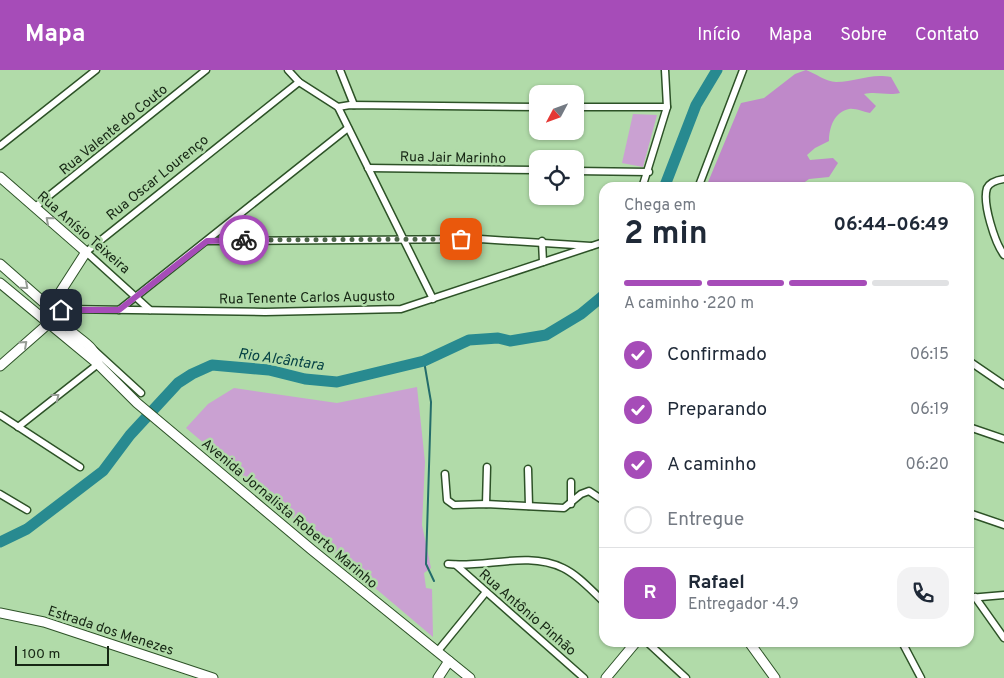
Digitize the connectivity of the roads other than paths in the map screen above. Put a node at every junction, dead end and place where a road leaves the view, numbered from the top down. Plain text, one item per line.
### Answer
1 (96, 70) edge
2 (206, 70) edge
3 (288, 70) edge
4 (340, 70) edge
5 (665, 70) edge
6 (743, 70) edge
7 (299, 82) junction
8 (354, 105) junction
9 (338, 107) junction
10 (529, 107) edge
11 (584, 107) edge
12 (667, 107) junction
13 (348, 128) junction
14 (0, 146) edge
15 (368, 168) junction
16 (529, 170) edge
17 (584, 171) edge
18 (648, 172) junction
19 (0, 176) edge
20 (1004, 179) edge
21 (644, 182) edge
22 (700, 182) edge
23 (35, 207) junction
24 (402, 238) junction
25 (207, 241) junction
26 (542, 241) junction
27 (599, 244) edge
28 (592, 246) junction
29 (86, 252) junction
30 (1004, 255) edge
31 (544, 262) junction
32 (0, 264) edge
33 (0, 283) edge
34 (137, 296) junction
35 (59, 297) junction
36 (433, 299) junction
37 (50, 308) junction
38 (61, 310) junction
39 (119, 310) junction
40 (150, 310) junction
41 (49, 323) junction
42 (90, 345) junction
43 (98, 364) junction
44 (974, 364) edge
45 (0, 366) edge
46 (1004, 384) edge
47 (141, 393) dead end
48 (0, 415) edge
49 (18, 427) junction
50 (974, 429) edge
51 (1004, 439) edge
52 (80, 466) dead end
53 (488, 468) dead end
54 (528, 469) dead end
55 (445, 474) dead end
56 (570, 482) dead end
57 (0, 494) edge
58 (599, 498) edge
59 (486, 504) junction
60 (571, 504) junction
61 (528, 506) junction
62 (27, 510) dead end
63 (974, 515) edge
64 (1004, 525) edge
65 (448, 564) dead end
66 (456, 565) junction
67 (486, 592) junction
68 (1004, 594) edge
69 (599, 597) edge
70 (974, 598) edge
71 (974, 600) edge
72 (0, 613) edge
73 (1004, 638) edge
74 (632, 647) edge
75 (652, 647) edge
76 (753, 647) edge
77 (905, 647) edge
78 (437, 652) junction
79 (449, 661) junction
80 (213, 678) edge
81 (438, 678) edge
82 (470, 678) edge
83 (584, 678) edge
84 (606, 678) edge
85 (686, 678) edge
86 (775, 678) edge
87 (921, 678) edge

1 - 14 street
2 - 23 street, Rua Valente do Couto
3 - 7 street
4 - 8 street
5 - 12 street
6 - 22 street
7 - 9 street
7 - 29 street, Rua Oscar Lourenço
8 - 9 street
8 - 10 street
9 - 13 street
11 - 12 street
12 - 18 street
13 - 15 street
13 - 25 street
15 - 16 street, Rua Jair Marinho
15 - 24 street
17 - 18 street
18 - 21 street
19 - 23 main road, Rua Anísio Teixeira
20 - 30 street
29 -> 23 main road, Rua Anísio Teixeira
24 - 25 street
24 - 26 street
24 - 36 street
25 - 34 street
26 - 28 street
26 - 31 street
27 - 28 street, Rua Tenente Carlos Augusto
28 - 31 street, Rua Tenente Carlos Augusto
29 - 34 street, Rua Anísio Teixeira
29 - 35 main road, Rua Oscar Lourenço
31 - 36 street, Rua Tenente Carlos Augusto
32 -> 37 main road
33 - 41 main road, Avenida Jornalista Roberto Marinho
34 - 39 street
34 - 40 street, Rua Anísio Teixeira
35 - 37 main road, Rua Oscar Lourenço
35 - 38 main road, Avenida Jornalista Roberto Marinho
36 - 40 street, Rua Tenente Carlos Augusto
37 - 41 main road
38 - 39 street, Rua Tenente Carlos Augusto
38 - 42 main road, Avenida Jornalista Roberto Marinho
39 - 40 street, Rua Tenente Carlos Augusto
41 - 43 main road, Avenida Jornalista Roberto Marinho
45 -> 41 main road
42 - 43 main road, Avenida Jornalista Roberto Marinho
42 - 47 street, Avenida Jornalista Roberto Marinho
49 -> 43 street
43 - 78 main road, Avenida Jornalista Roberto Marinho
44 - 46 street
48 - 49 street
49 - 52 street
50 - 51 street
53 - 59 street
54 - 61 street
55 - 59 street
56 - 60 street
57 - 62 street
58 - 60 street
59 - 61 street
60 - 61 street
63 - 64 street
65 - 66 street
66 - 67 street, Rua Antônio Pinhão
66 - 69 street
67 - 78 street
67 - 83 street, Rua Antônio Pinhão
68 - 70 street
71 - 73 street
72 - 80 main road, Estrada dos Menezes
74 - 84 main road
75 - 85 street
76 - 86 main road
77 - 87 street
78 - 79 main road, Avenida Jornalista Roberto Marinho
79 - 81 main road
79 - 82 main road, Avenida Jornalista Roberto Marinho

